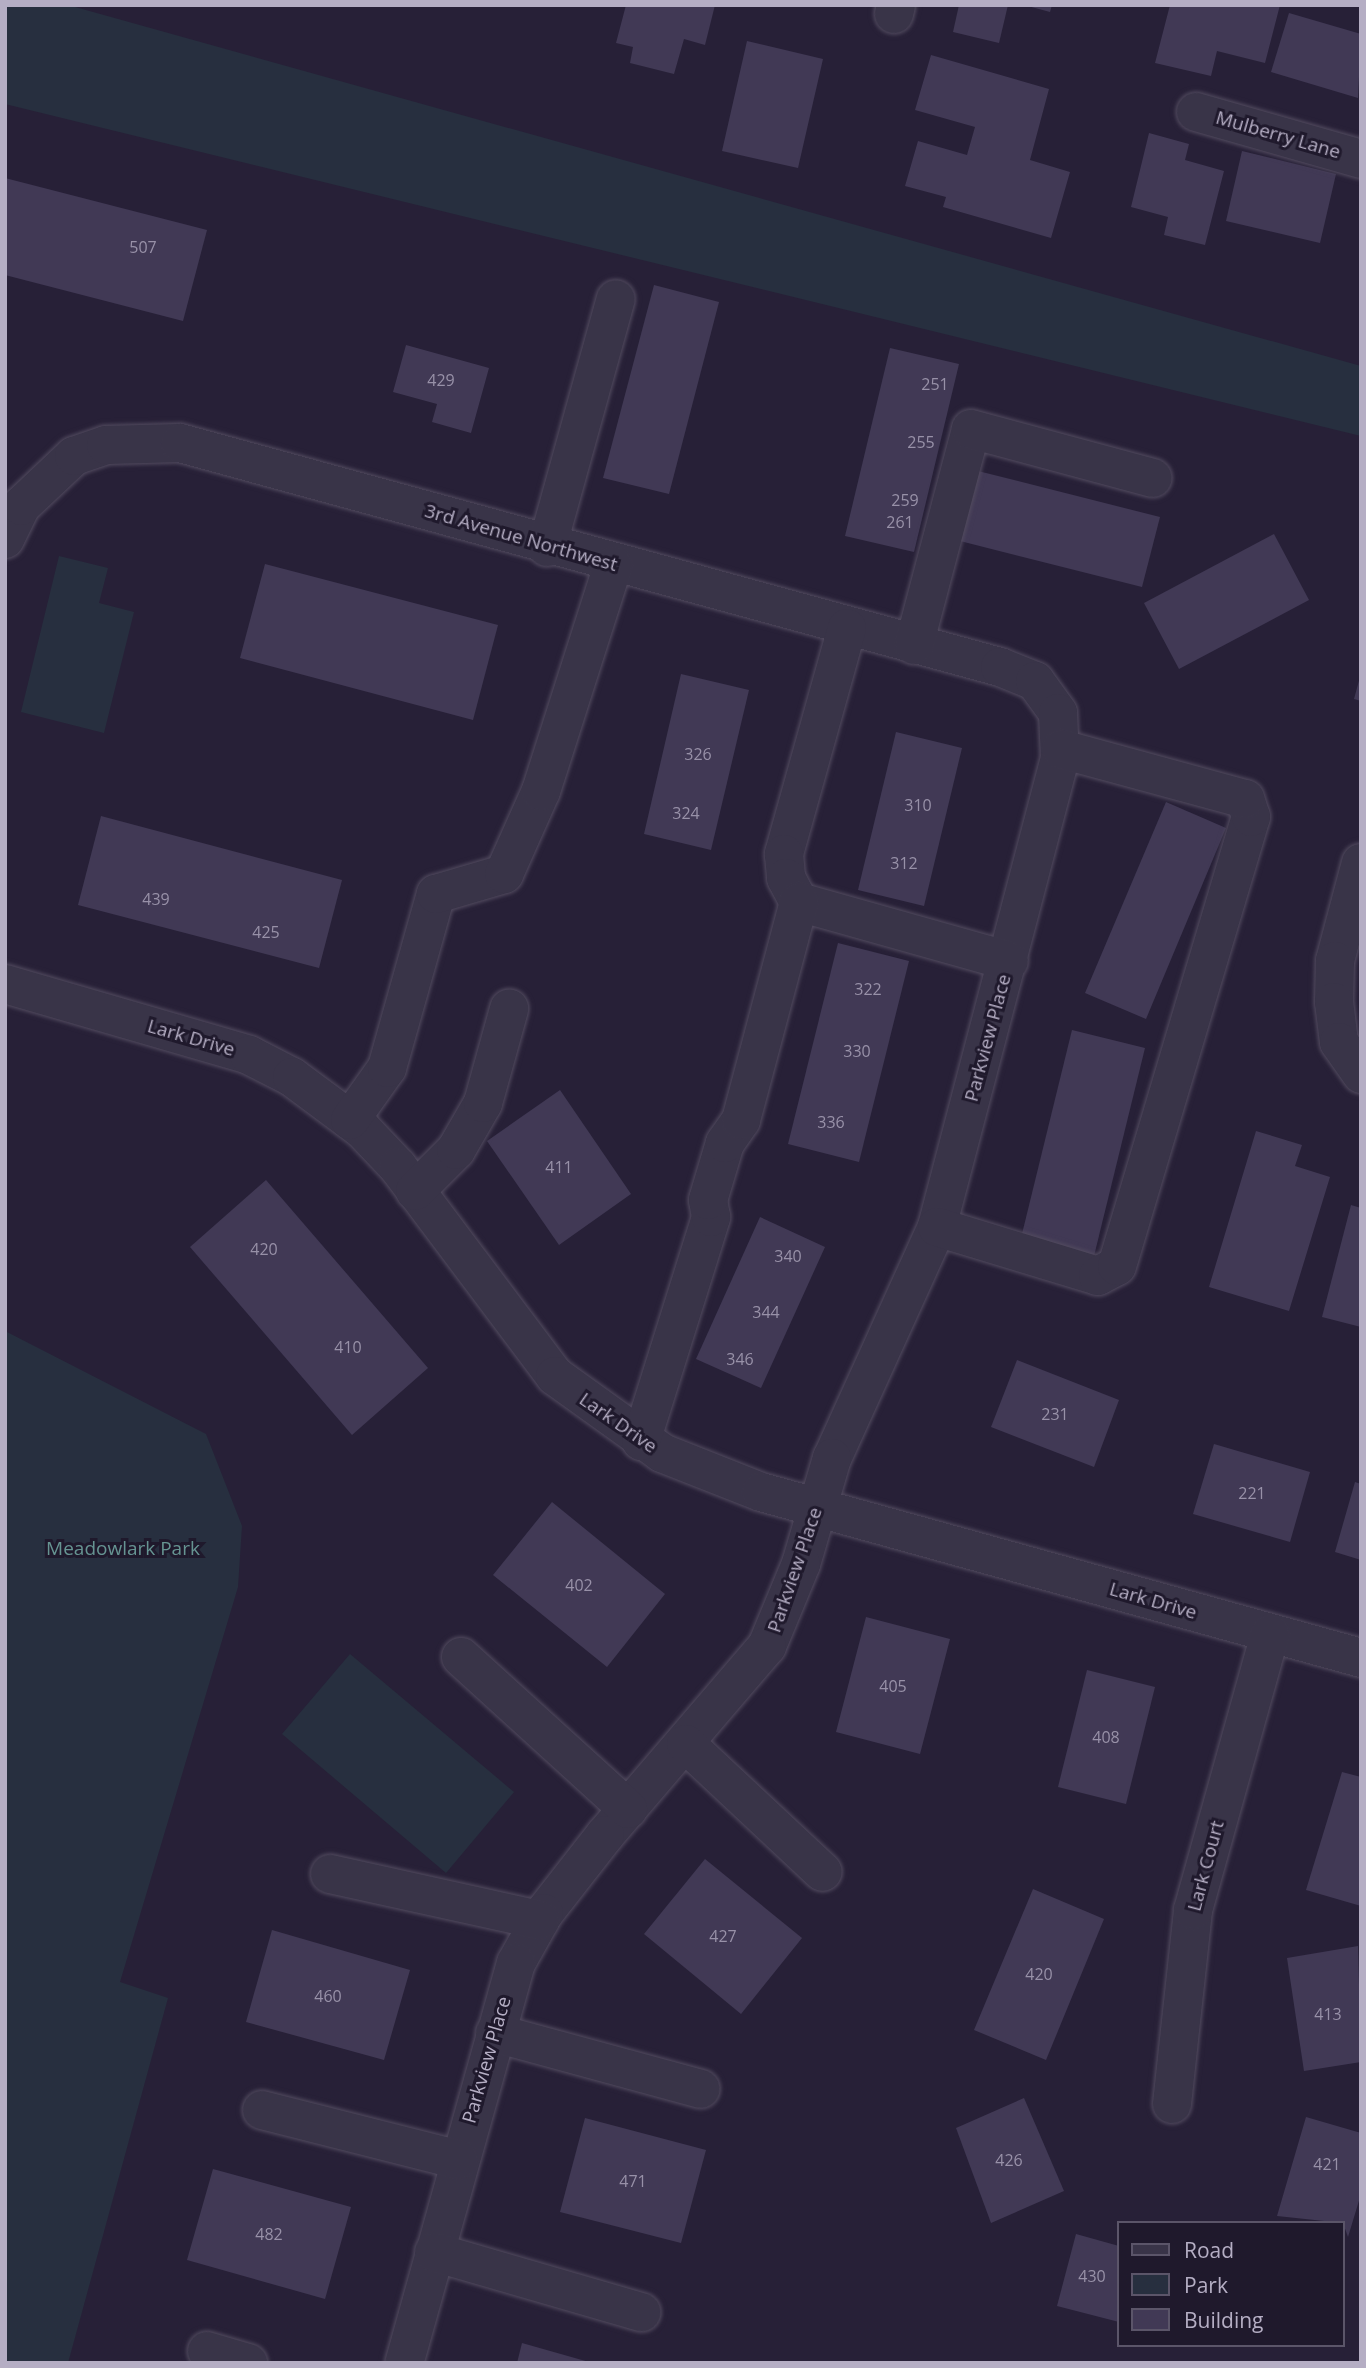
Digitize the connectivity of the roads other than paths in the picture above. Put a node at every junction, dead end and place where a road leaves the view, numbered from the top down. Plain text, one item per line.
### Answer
1 (1196, 112) dead end
2 (1361, 159) edge
3 (616, 299) dead end
4 (1153, 478) dead end
5 (5, 540) edge
6 (547, 547) junction
7 (613, 565) junction
8 (847, 628) junction
9 (914, 645) junction
10 (1059, 731) junction
11 (1361, 863) edge
12 (799, 902) junction
13 (1009, 961) junction
14 (5, 984) edge
15 (509, 1009) dead end
16 (1361, 1074) edge
17 (350, 1120) junction
18 (415, 1191) junction
19 (937, 1227) junction
20 (641, 1441) junction
21 (818, 1506) junction
22 (1269, 1634) junction
23 (461, 1657) dead end
24 (1361, 1658) edge
25 (686, 1744) junction
26 (628, 1809) junction
27 (823, 1872) dead end
28 (330, 1874) dead end
29 (540, 1920) junction
30 (495, 2033) junction
31 (701, 2089) dead end
32 (1172, 2104) dead end
33 (262, 2110) dead end
34 (459, 2160) junction
35 (434, 2252) junction
36 (641, 2312) dead end
37 (206, 2351) dead end
38 (248, 2363) edge
39 (404, 2363) edge

1 - 2 street, Mulberry Lane
3 - 6 street
4 - 9 street
5 - 6 street, 3rd Avenue Northwest
6 - 7 street, 3rd Avenue Northwest
7 - 8 street, 3rd Avenue Northwest
7 - 17 street
8 - 9 street, 3rd Avenue Northwest
8 - 12 street
9 - 10 street, 3rd Avenue Northwest
10 - 13 street, Parkview Place
10 - 19 street
11 - 16 street
12 - 13 street
12 - 20 street
13 - 19 street, Parkview Place
14 - 17 street, Lark Drive
15 - 18 street
17 - 18 street, Lark Drive
18 - 20 street, Lark Drive
19 - 21 street, Parkview Place
20 - 21 street, Lark Drive
21 - 22 street, Lark Drive
21 - 25 street, Parkview Place
22 - 24 street, Lark Drive
22 - 32 street, Lark Court
23 - 26 street
25 - 26 street, Parkview Place
25 - 27 street
26 - 29 street, Parkview Place
28 - 29 street
29 - 30 street, Parkview Place
30 - 31 street
30 - 34 street, Parkview Place
33 - 34 street
34 - 35 street, Parkview Place
35 - 36 street
35 - 39 street, Parkview Place
37 - 38 street

